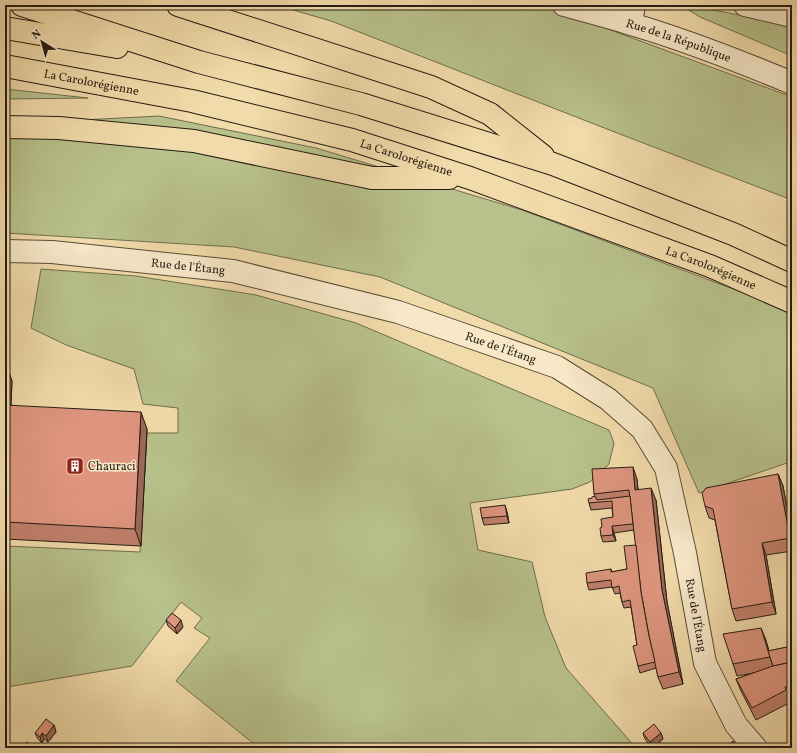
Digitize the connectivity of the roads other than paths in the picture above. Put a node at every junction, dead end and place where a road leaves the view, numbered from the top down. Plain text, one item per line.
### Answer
1 (22, 5) edge
2 (178, 5) edge
3 (564, 5) edge
4 (745, 5) edge
5 (633, 14) edge
6 (792, 16) edge
7 (5, 28) edge
8 (199, 62) junction
9 (5, 66) edge
10 (792, 82) edge
11 (5, 127) edge
12 (553, 164) junction
13 (470, 178) junction
14 (5, 252) edge
15 (792, 261) edge
16 (792, 302) edge
17 (756, 748) edge

1 - 8 highway
2 - 12 highway
3 - 5 street, Rue de la République
4 - 6 street
5 - 10 street, Rue de la République
7 - 8 highway
8 - 12 highway
9 - 13 highway, La Carolorégienne
11 - 13 highway
12 - 15 highway
13 - 16 highway, La Carolorégienne
14 - 17 street, Rue de l'Étang

